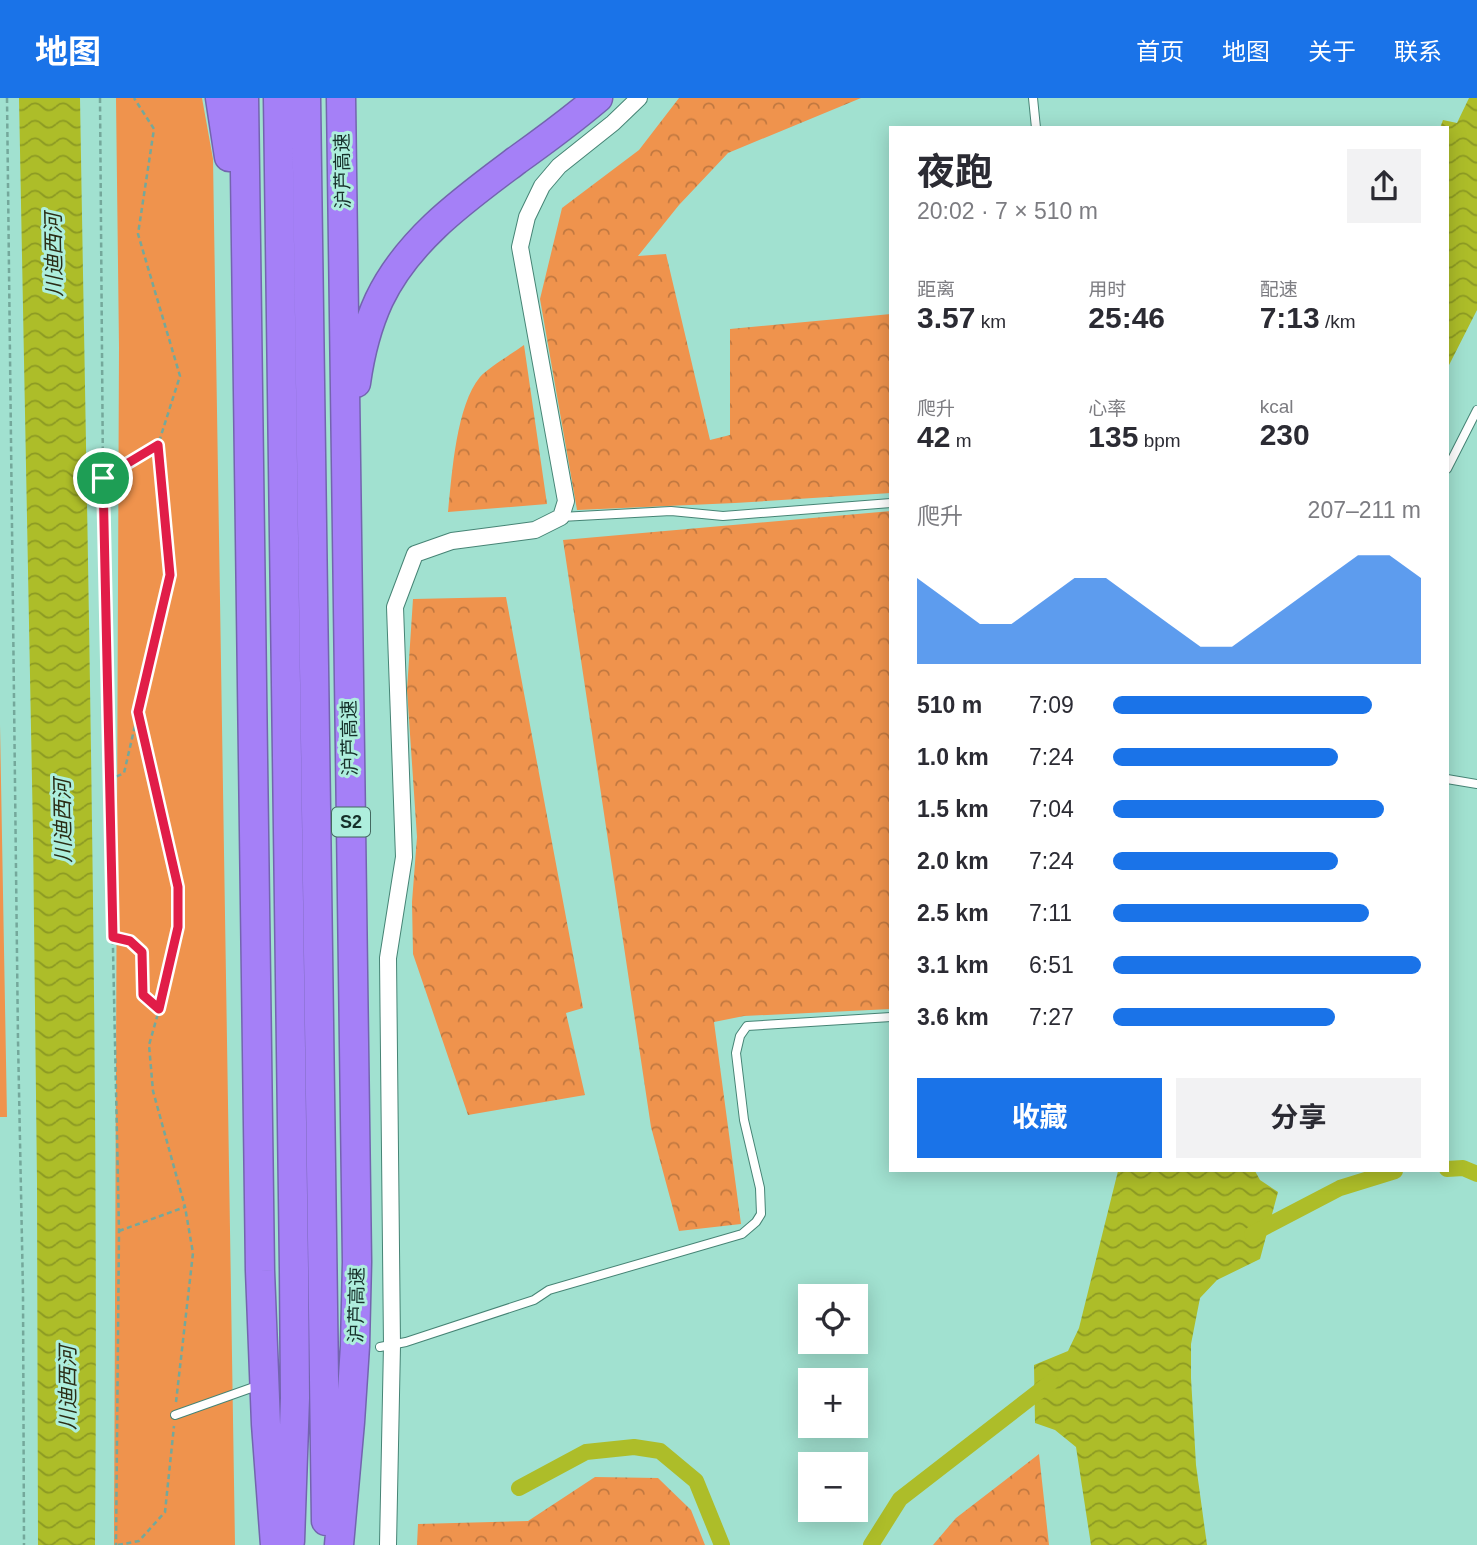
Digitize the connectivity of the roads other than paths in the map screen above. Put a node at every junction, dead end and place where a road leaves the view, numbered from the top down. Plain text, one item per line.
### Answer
1 (220, 98) edge
2 (244, 98) edge
3 (278, 98) edge
4 (306, 98) edge
5 (341, 98) edge
6 (598, 98) edge
7 (639, 98) edge
8 (1033, 98) edge
9 (1036, 126) edge
10 (1477, 410) edge
11 (1449, 465) edge
12 (889, 503) edge
13 (561, 517) junction
14 (250, 537) junction
15 (349, 725) junction
16 (1449, 779) edge
17 (1477, 784) edge
18 (889, 1017) edge
19 (386, 1346) junction
20 (254, 1387) dead end
21 (175, 1415) road end
22 (275, 1545) edge
23 (290, 1545) edge
24 (327, 1545) edge
25 (339, 1545) edge
26 (388, 1545) edge

1 - 14 highway
2 - 14 highway
3 - 23 highway
4 - 24 highway, 沪芦高速 / S2
5 - 15 highway, 沪芦高速 / S2
6 - 15 highway
7 - 13 street
8 - 9 lane
10 - 11 lane
12 - 13 lane
13 - 19 street
14 - 22 highway
15 - 25 highway, 沪芦高速 / S2
16 - 17 lane
18 - 19 lane
19 - 26 street
20 - 21 lane

